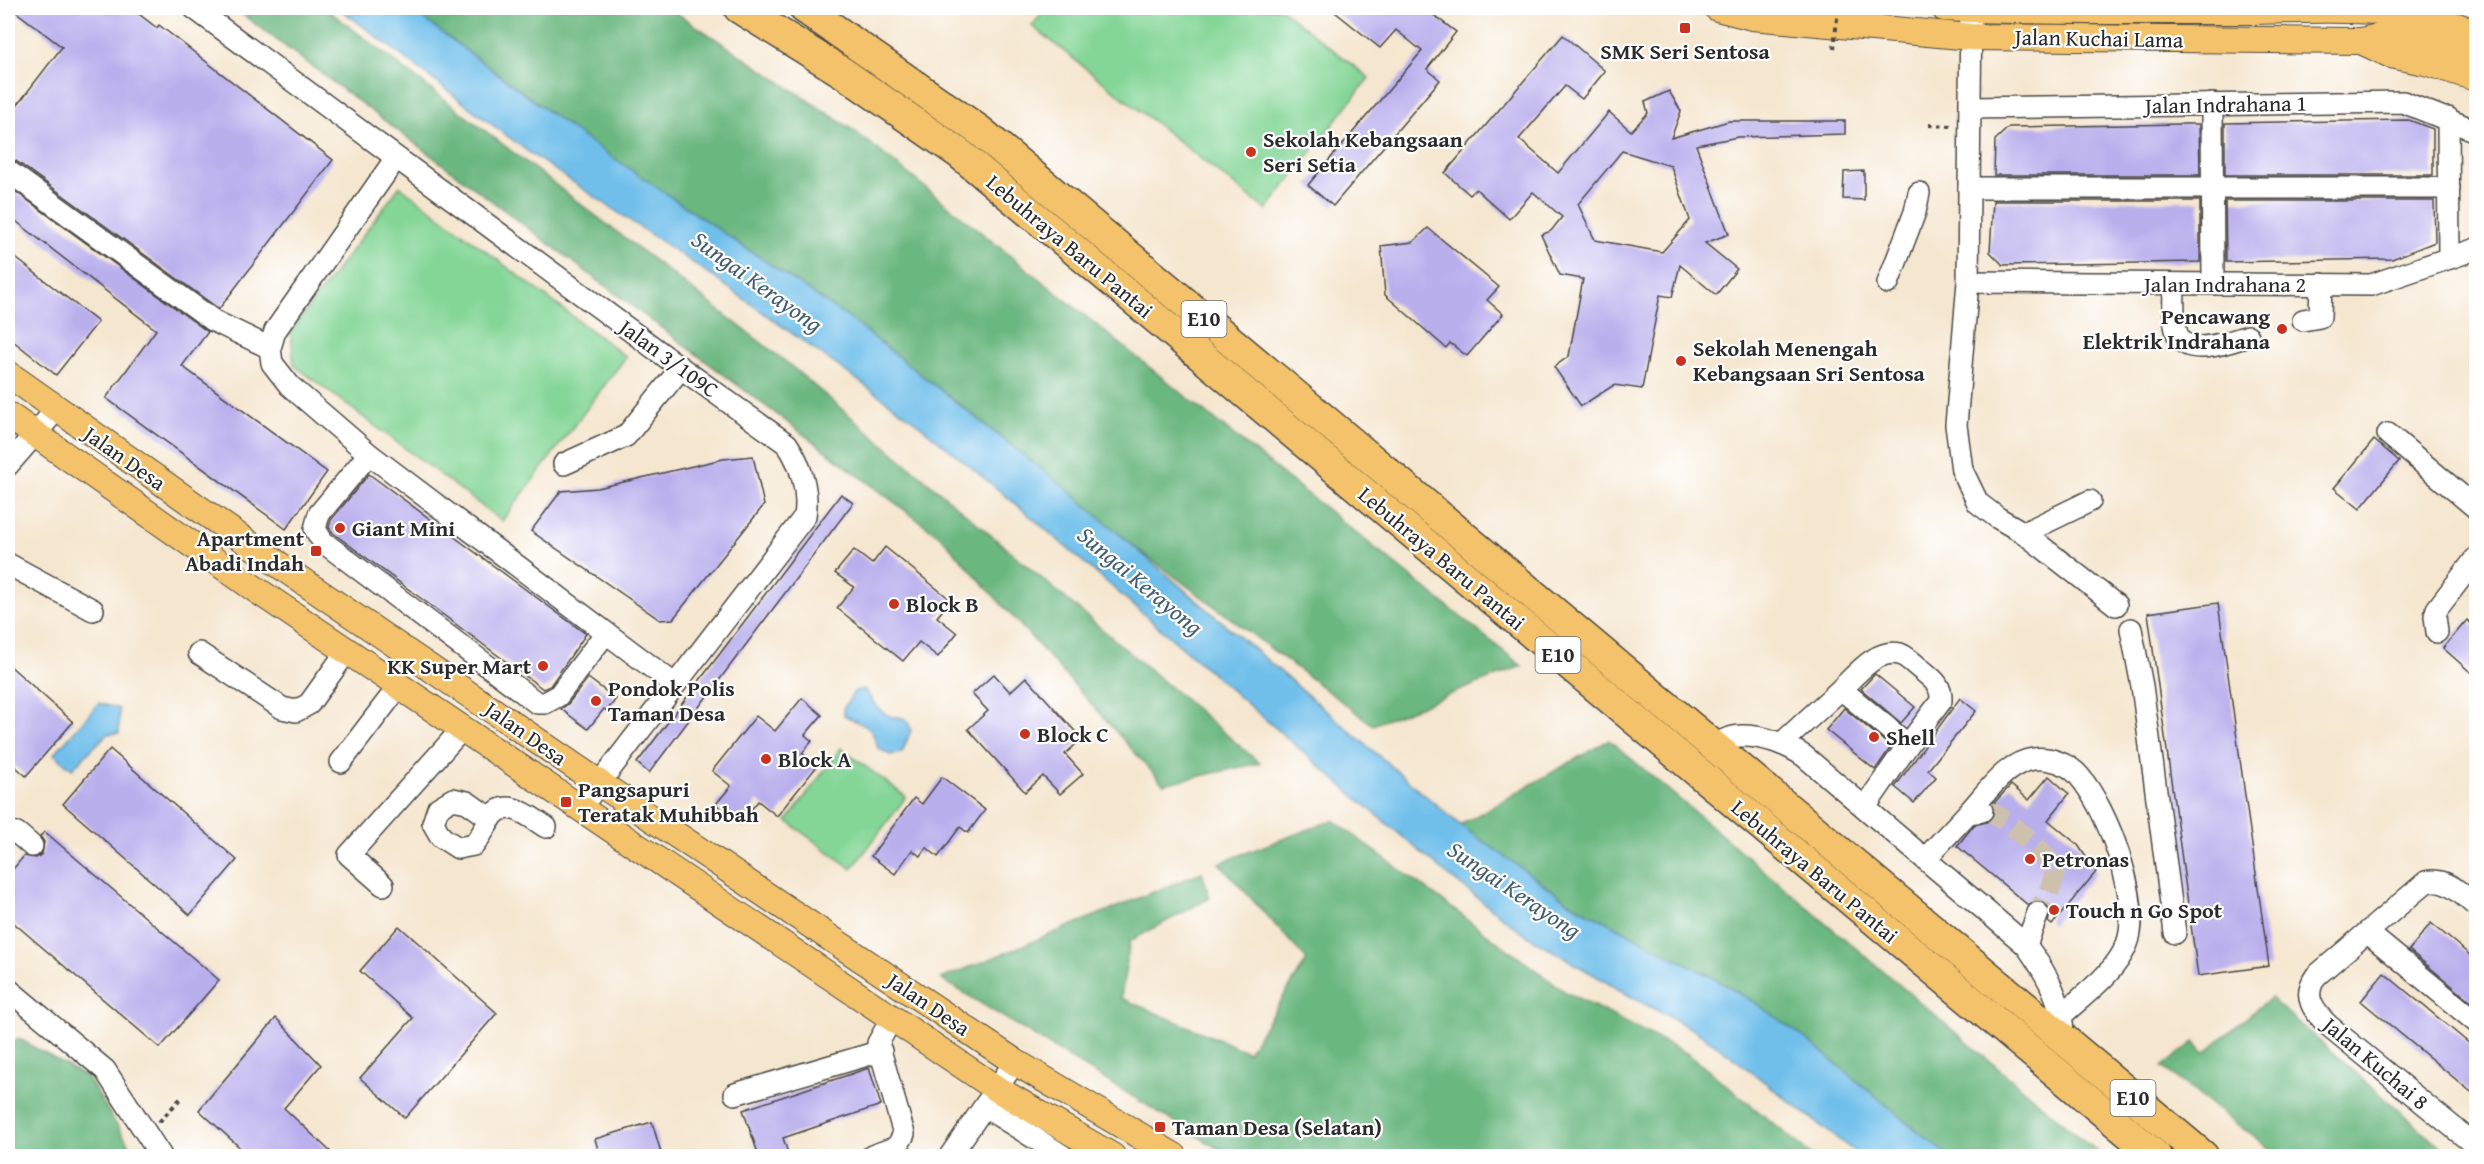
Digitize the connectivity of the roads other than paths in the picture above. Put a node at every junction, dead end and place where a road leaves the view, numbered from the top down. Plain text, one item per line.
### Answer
1 (194, 8) edge
2 (739, 8) edge
3 (804, 8) edge
4 (1718, 8) edge
5 (1944, 8) edge
6 (2429, 8) edge
7 (1971, 9) edge
8 (2323, 9) edge
9 (2030, 10) edge
10 (2394, 11) junction
11 (1971, 37) junction
12 (2361, 40) junction
13 (2475, 41) edge
14 (2476, 78) edge
15 (2212, 104) junction
16 (1970, 108) junction
17 (2448, 118) junction
18 (2476, 131) edge
19 (396, 158) junction
20 (8, 171) edge
21 (1969, 188) junction
22 (2212, 188) junction
23 (2449, 188) junction
24 (1919, 193) dead end
25 (2476, 249) edge
26 (2449, 258) junction
27 (1968, 282) junction
28 (1888, 283) dead end
29 (2213, 283) junction
30 (2174, 284) junction
31 (2321, 284) junction
32 (2303, 320) dead end
33 (2248, 336) dead end
34 (270, 348) junction
35 (681, 368) junction
36 (8, 374) edge
37 (56, 410) junction
38 (8, 415) edge
39 (2388, 434) dead end
40 (34, 435) junction
41 (369, 454) junction
42 (564, 464) dead end
43 (8, 465) edge
44 (2090, 501) dead end
45 (2476, 508) edge
46 (2024, 533) junction
47 (2476, 558) edge
48 (8, 564) edge
49 (2116, 605) dead end
50 (93, 610) dead end
51 (2131, 629) dead end
52 (2437, 632) dead end
53 (605, 634) junction
54 (347, 651) junction
55 (199, 653) dead end
56 (674, 684) junction
57 (399, 686) junction
58 (1841, 689) junction
59 (463, 728) junction
60 (1781, 744) junction
61 (1712, 746) junction
62 (1908, 746) junction
63 (341, 762) dead end
64 (599, 783) junction
65 (581, 807) junction
66 (1864, 807) junction
67 (491, 819) dead end
68 (546, 827) dead end
69 (1925, 858) junction
70 (383, 885) dead end
71 (2476, 906) edge
72 (2038, 913) tunnel mouth
73 (2175, 933) dead end
74 (2368, 933) junction
75 (2026, 945) junction
76 (8, 989) edge
77 (892, 1018) junction
78 (2476, 1022) edge
79 (2063, 1027) junction
80 (881, 1051) junction
81 (1015, 1062) junction
82 (735, 1094) dead end
83 (991, 1098) junction
84 (2476, 1146) edge
85 (160, 1156) edge
86 (872, 1156) edge
87 (950, 1156) edge
88 (1063, 1156) edge
89 (1112, 1156) edge
90 (1174, 1156) edge
91 (2156, 1156) edge
92 (2203, 1156) edge

1 - 19 street, Jalan 3/109C
2 - 91 highway, Lebuhraya Baru Pantai / E10
3 - 61 highway, Lebuhraya Baru Pantai / E10
4 - 11 main road, Jalan Kuchai Lama
5 - 7 main road, Jalan Kuchai Lama
6 - 10 main road
7 - 9 main road, Jalan Kuchai Lama
7 - 11 street
8 - 9 main road, Jalan Kuchai Lama
8 - 10 main road, Jalan Kuchai Lama
10 - 13 main road, Jalan Kuchai Lama
11 - 12 main road, Jalan Kuchai Lama
11 - 16 street
12 - 13 main road
12 - 14 main road, Jalan Kuchai Lama
15 - 16 street, Jalan Indrahana 1
15 - 17 street, Jalan Indrahana 1
15 - 22 street
16 - 21 street
17 - 18 street, Jalan Indrahana 1
17 - 23 street
19 - 34 street
19 - 35 street, Jalan 3/109C
20 - 34 street
21 - 22 street
21 - 27 street
22 - 23 street
22 - 29 street
23 - 26 street
24 - 28 street
25 - 26 street, Jalan Indrahana 2
26 - 31 street, Jalan Indrahana 2
27 - 30 street, Jalan Indrahana 2
27 - 46 street
29 - 30 street, Jalan Indrahana 2
29 - 31 street, Jalan Indrahana 2
30 - 33 street
31 - 32 street
34 - 41 street
35 - 42 street
35 - 56 street, Jalan 3/109C
36 - 37 main road, Jalan Desa
37 - 40 street
37 - 64 main road, Jalan Desa
38 - 40 main road, Jalan Desa
39 - 45 street
40 - 43 street
40 - 54 main road, Jalan Desa
41 - 53 street
41 - 53 street
44 - 46 street
46 - 49 street
47 - 52 street
48 - 50 street
51 - 73 street
53 - 56 street
54 - 55 street
54 - 57 main road, Jalan Desa
56 - 64 street, Jalan 3/109C
57 - 59 main road, Jalan Desa
57 - 63 street
58 - 60 street
58 - 62 street
58 - 62 street
59 - 65 main road, Jalan Desa
59 - 70 street
60 - 61 street
60 - 66 street
61 - 79 highway, Lebuhraya Baru Pantai / E10
62 - 66 street
64 - 65 street, Jalan 3/109C
64 - 81 main road, Jalan Desa
65 - 77 main road, Jalan Desa
66 - 69 street
67 - 68 street
69 - 75 street
69 - 79 street
71 - 74 street
72 - 75 street
74 - 78 street
74 - 84 street, Jalan Kuchai 8
75 - 79 street
76 - 85 street
77 - 80 street
77 - 83 main road, Jalan Desa
79 - 92 highway, Lebuhraya Baru Pantai / E10
80 - 82 street
80 - 86 street
81 - 83 street
81 - 90 main road, Jalan Desa
83 - 87 street
83 - 88 street, Jalan Desa
83 - 89 main road, Jalan Desa

